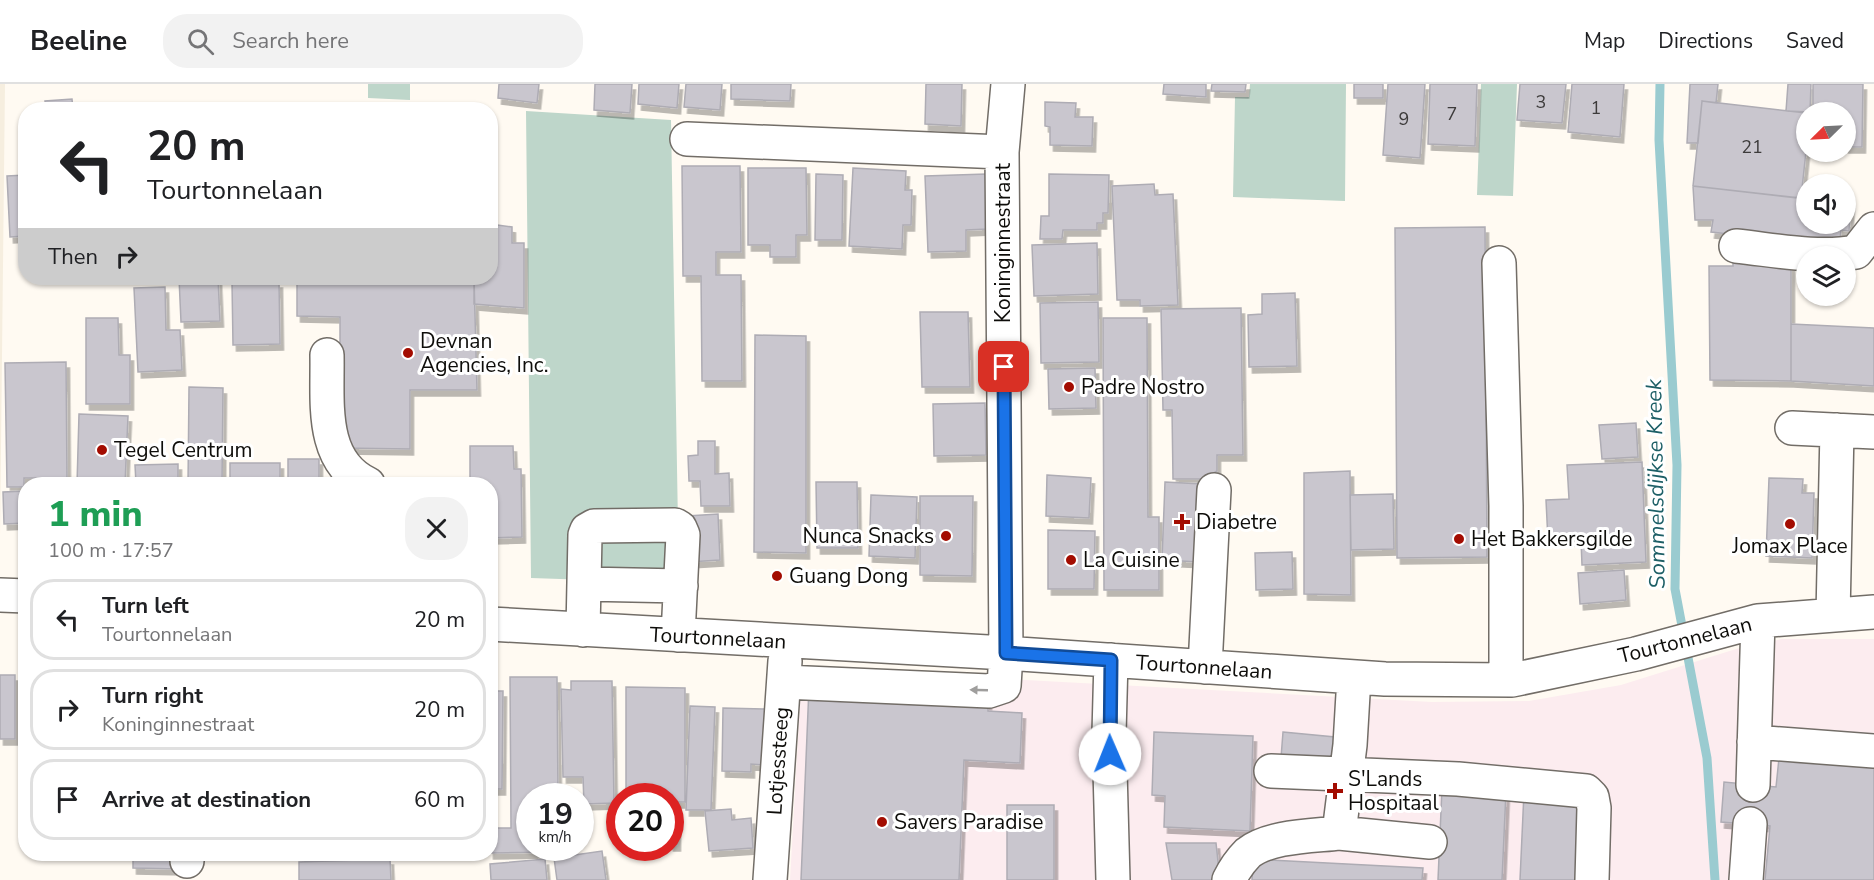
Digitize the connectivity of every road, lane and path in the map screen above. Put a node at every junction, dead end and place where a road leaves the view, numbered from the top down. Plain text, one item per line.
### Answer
1 (1008, 84) edge
2 (687, 139) dead end
3 (1002, 152) junction
4 (1874, 229) edge
5 (1736, 246) dead end
6 (1499, 263) dead end
7 (327, 355) dead end
8 (1792, 428) dead end
9 (1836, 430) junction
10 (1874, 432) edge
11 (353, 477) edge
12 (1214, 490) dead end
13 (584, 584) junction
14 (681, 586) junction
15 (0, 595) edge
16 (18, 596) edge
17 (1874, 612) edge
18 (1833, 615) junction
19 (1758, 621) junction
20 (498, 625) edge
21 (583, 630) junction
22 (678, 635) junction
23 (786, 642) junction
24 (1006, 653) junction
25 (1111, 660) junction
26 (1205, 667) junction
27 (1354, 677) junction
28 (1506, 680) junction
29 (784, 682) junction
30 (1754, 742) junction
31 (1874, 751) edge
32 (1270, 771) dead end
33 (1346, 775) junction
34 (1753, 785) dead end
35 (1750, 824) dead end
36 (1339, 833) junction
37 (1430, 842) dead end
38 (770, 880) edge
39 (1113, 880) edge
40 (1229, 880) edge
41 (1592, 880) edge
42 (1746, 880) edge

1 - 3 street, Koninginnestraat
2 - 3 street
3 - 24 street, Koninginnestraat
4 - 5 street
6 - 28 street
7 - 11 street
8 - 9 street
9 - 10 street
9 - 18 street
12 - 26 street
13 - 14 street
13 - 14 street
13 - 21 street
14 - 22 street
15 - 16 street
17 - 18 street, Tourtonnelaan
18 - 19 street, Tourtonnelaan
19 - 28 street, Tourtonnelaan
19 - 30 street
20 - 21 street, Tourtonnelaan
21 - 22 street, Tourtonnelaan
22 - 23 street, Tourtonnelaan
23 - 24 street, Tourtonnelaan
23 - 29 street, Lotjessteeg
24 - 25 street, Tourtonnelaan
24 -> 29 street, Koninginnestraat
25 - 26 street, Tourtonnelaan
25 - 39 street
26 - 27 street, Tourtonnelaan
27 - 28 street, Tourtonnelaan
27 - 33 street
29 - 38 street, Lotjessteeg
30 - 31 street
30 - 34 street
32 - 33 street
33 - 36 street
33 - 41 street
35 - 42 street
36 - 37 street
36 - 40 street

